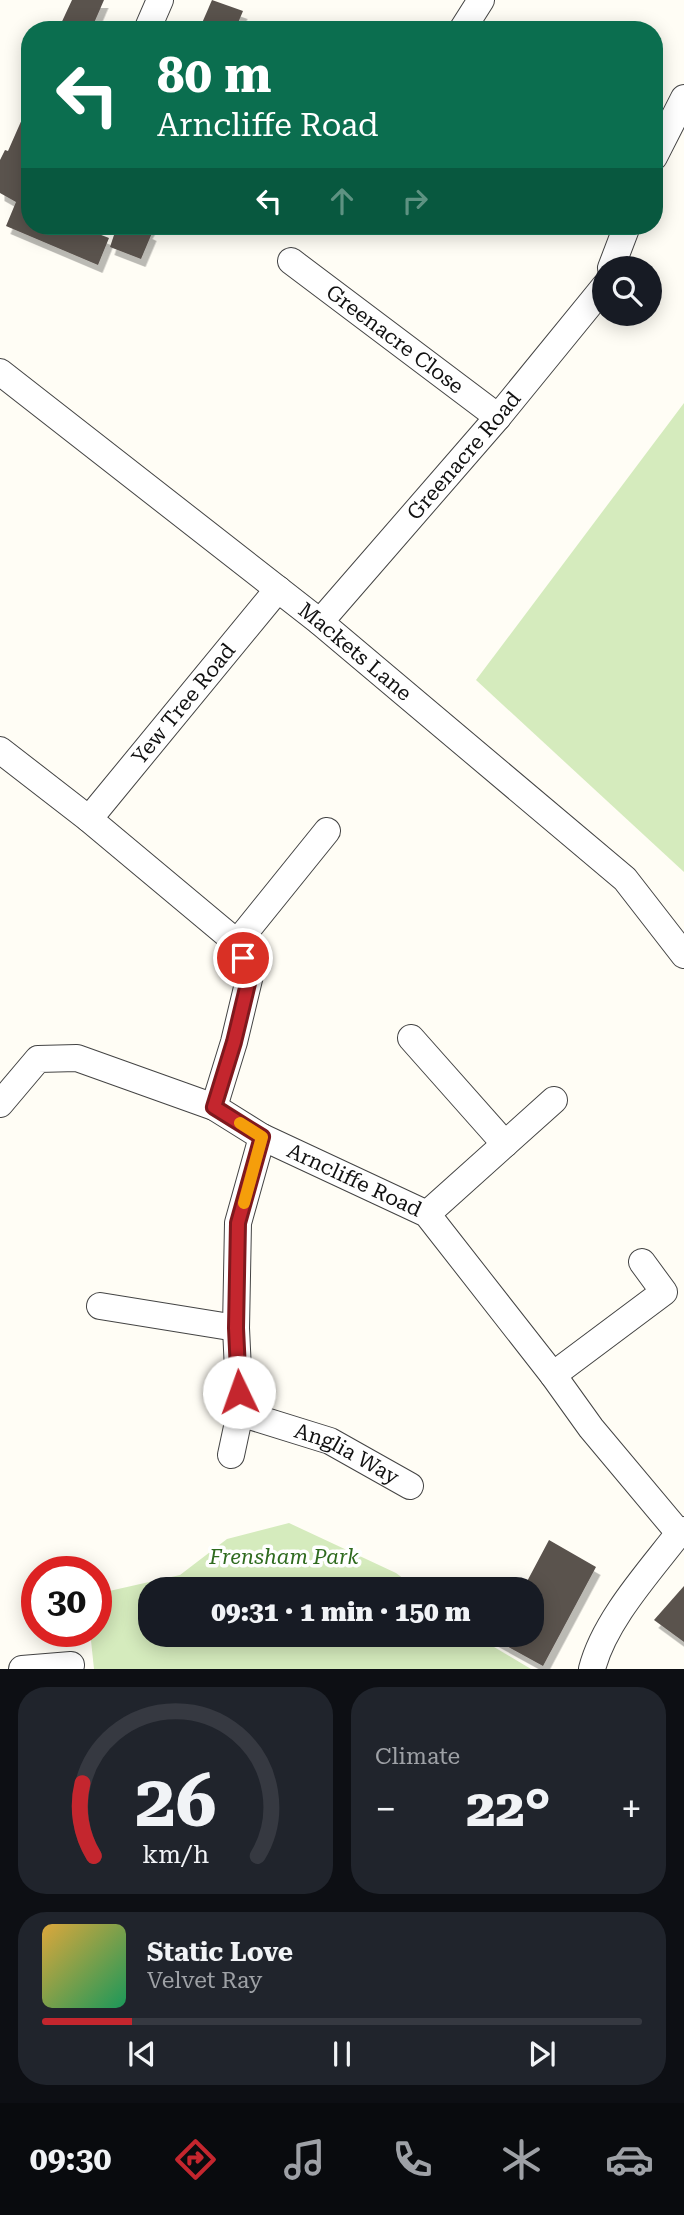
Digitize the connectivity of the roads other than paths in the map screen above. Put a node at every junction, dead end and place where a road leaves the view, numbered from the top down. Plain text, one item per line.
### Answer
1 (160, 0) edge
2 (481, 0) edge
3 (151, 21) edge
4 (468, 21) edge
5 (684, 97) edge
6 (663, 139) edge
7 (624, 235) edge
8 (616, 256) edge
9 (291, 261) dead end
10 (592, 301) edge
11 (0, 373) edge
12 (498, 417) junction
13 (278, 589) junction
14 (320, 622) junction
15 (0, 750) edge
16 (89, 819) junction
17 (327, 831) dead end
18 (235, 946) junction
19 (684, 955) edge
20 (411, 1038) dead end
21 (554, 1100) dead end
22 (0, 1104) edge
23 (214, 1107) junction
24 (262, 1137) junction
25 (505, 1144) junction
26 (427, 1214) junction
27 (642, 1262) dead end
28 (100, 1306) dead end
29 (236, 1328) junction
30 (553, 1375) junction
31 (240, 1413) junction
32 (232, 1455) dead end
33 (410, 1486) dead end
34 (682, 1531) edge
35 (71, 1665) dead end
36 (22, 1669) edge
37 (592, 1669) edge

1 - 3 street
2 - 4 street
5 - 6 street
7 - 8 street
9 - 12 street, Greenacre Close
10 - 12 street, Greenacre Road
11 - 13 street, Mackets Lane
12 - 14 street, Greenacre Road
13 - 14 street, Mackets Lane
13 - 16 street, Yew Tree Road
14 - 19 street, Mackets Lane
15 - 16 street
16 - 18 street
17 - 18 street
18 - 23 street
20 - 25 street
21 - 25 street
22 - 23 street, Arncliffe Road
23 - 24 street, Arncliffe Road
24 - 26 street, Arncliffe Road
24 - 29 street
25 - 26 street
26 - 30 street, Arncliffe Road
27 - 30 street
28 - 29 street
29 - 31 street
30 - 34 street, Arncliffe Road
31 - 32 street
31 - 33 street, Anglia Way
34 - 37 street
35 - 36 street

